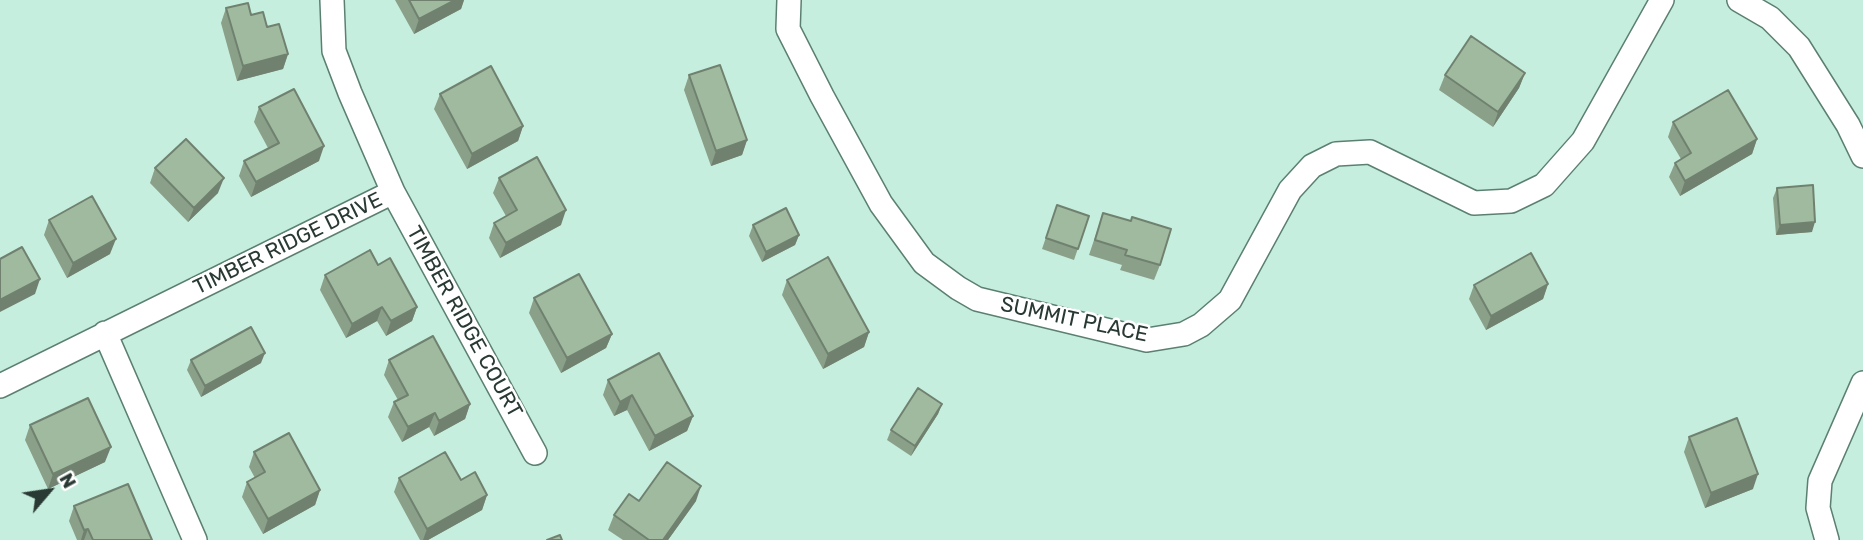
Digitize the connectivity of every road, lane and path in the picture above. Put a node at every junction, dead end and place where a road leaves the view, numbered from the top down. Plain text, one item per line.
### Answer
1 (332, 0) edge
2 (789, 0) edge
3 (1662, 0) edge
4 (1739, 0) edge
5 (1856, 121) edge
6 (1863, 156) edge
7 (393, 192) junction
8 (105, 333) junction
9 (1863, 383) edge
10 (0, 386) edge
11 (535, 453) dead end
12 (195, 540) edge
13 (1827, 540) edge

1 - 7 street, TIMBER RIDGE DRIVE
2 - 3 street, SUMMIT PLACE
4 - 5 street
5 - 6 street
7 - 8 street, TIMBER RIDGE DRIVE
7 - 11 street, TIMBER RIDGE COURT
8 - 10 street, TIMBER RIDGE DRIVE
8 - 12 street
9 - 13 street

